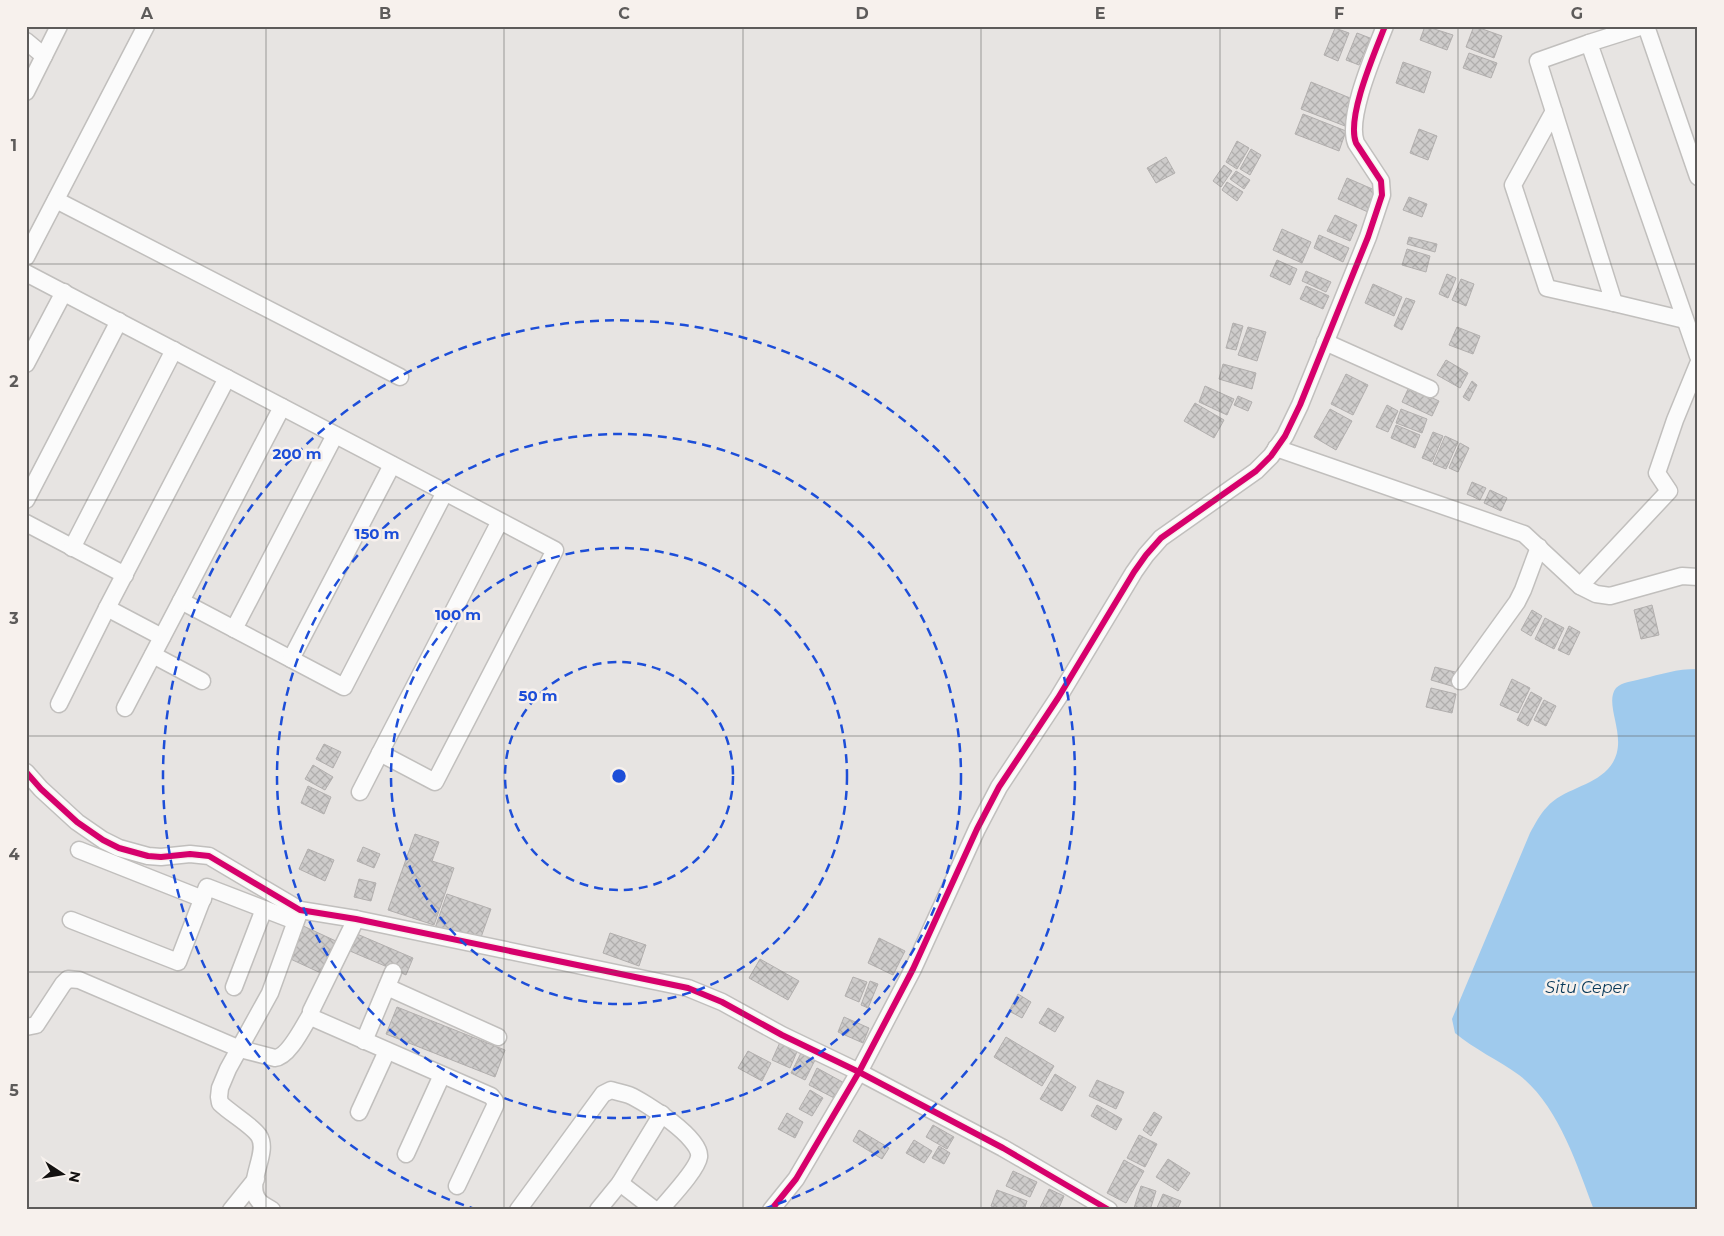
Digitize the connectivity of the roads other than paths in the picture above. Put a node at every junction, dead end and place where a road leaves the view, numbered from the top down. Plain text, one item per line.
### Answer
1 (59, 26) edge
2 (146, 26) edge
3 (1385, 26) edge
4 (1644, 26) edge
5 (26, 41) edge
6 (1589, 43) junction
7 (44, 56) junction
8 (26, 92) edge
9 (1554, 111) junction
10 (1698, 177) edge
11 (56, 200) junction
12 (26, 257) edge
13 (26, 273) edge
14 (64, 292) junction
15 (1614, 303) junction
16 (1685, 320) junction
17 (119, 321) junction
18 (1325, 342) junction
19 (174, 350) junction
20 (1698, 356) edge
21 (26, 364) edge
22 (1698, 364) edge
23 (227, 378) junction
24 (400, 378) dead end
25 (1430, 389) dead end
26 (282, 407) junction
27 (335, 435) junction
28 (1276, 448) junction
29 (392, 465) junction
30 (446, 492) junction
31 (26, 500) edge
32 (500, 521) junction
33 (26, 524) edge
34 (1539, 547) junction
35 (72, 548) junction
36 (125, 575) junction
37 (1698, 577) edge
38 (1580, 586) junction
39 (181, 601) junction
40 (107, 608) junction
41 (234, 629) junction
42 (162, 637) junction
43 (152, 655) junction
44 (292, 659) junction
45 (1460, 681) dead end
46 (202, 682) dead end
47 (59, 704) dead end
48 (125, 708) dead end
49 (380, 753) junction
50 (26, 772) edge
51 (360, 792) dead end
52 (79, 850) dead end
53 (203, 898) junction
54 (264, 909) junction
55 (297, 916) junction
56 (356, 919) junction
57 (71, 920) dead end
58 (234, 987) dead end
59 (311, 1014) junction
60 (26, 1027) edge
61 (498, 1037) dead end
62 (364, 1041) junction
63 (240, 1049) junction
64 (387, 1051) junction
65 (859, 1072) junction
66 (442, 1075) junction
67 (359, 1112) dead end
68 (662, 1114) junction
69 (406, 1154) dead end
70 (256, 1179) junction
71 (620, 1183) junction
72 (457, 1186) dead end
73 (1107, 1209) edge
74 (231, 1210) edge
75 (272, 1210) edge
76 (518, 1210) edge
77 (598, 1210) edge
78 (655, 1210) edge
79 (660, 1210) edge
80 (771, 1210) edge

1 - 7 street
2 - 11 street
3 - 18 street
4 - 6 street
4 - 10 street
5 - 7 street
6 - 9 street
6 - 16 street
7 - 8 street
9 - 15 street
9 - 15 street
11 - 12 street
11 - 24 street
13 - 14 street
14 - 17 street
14 - 21 street
15 - 16 street
16 - 20 street
17 - 19 street
17 - 31 street
18 - 25 street
18 - 28 street
19 - 23 street
19 - 35 street
22 - 38 street
23 - 26 street
23 - 36 street
26 - 27 street
26 - 39 street
27 - 29 street
27 - 41 street
28 - 34 street
28 - 65 street
29 - 30 street
29 - 44 street
30 - 32 street
30 - 44 street
32 - 49 street
32 - 49 street
33 - 35 street
34 - 38 street
34 - 45 street
35 - 36 street
36 - 40 street
37 - 38 street
39 - 41 street
39 - 42 street
40 - 42 street
40 - 47 street
41 - 44 street
42 - 43 street
43 - 46 street
43 - 48 street
49 - 51 street
50 - 55 street
52 - 53 street
53 - 54 street
53 - 57 street
54 - 55 street
54 - 58 street
55 - 56 street
55 - 63 street
56 - 59 street
56 - 65 street
59 - 62 street
59 - 63 street
60 - 63 street
61 - 62 street
62 - 64 street
63 - 70 street
64 - 66 street
64 - 67 street
65 - 73 street
65 - 80 street
66 - 69 street
66 - 72 street
68 - 71 street
68 - 76 street
68 - 79 street
70 - 74 street
70 - 75 street
71 - 77 street
71 - 78 street

